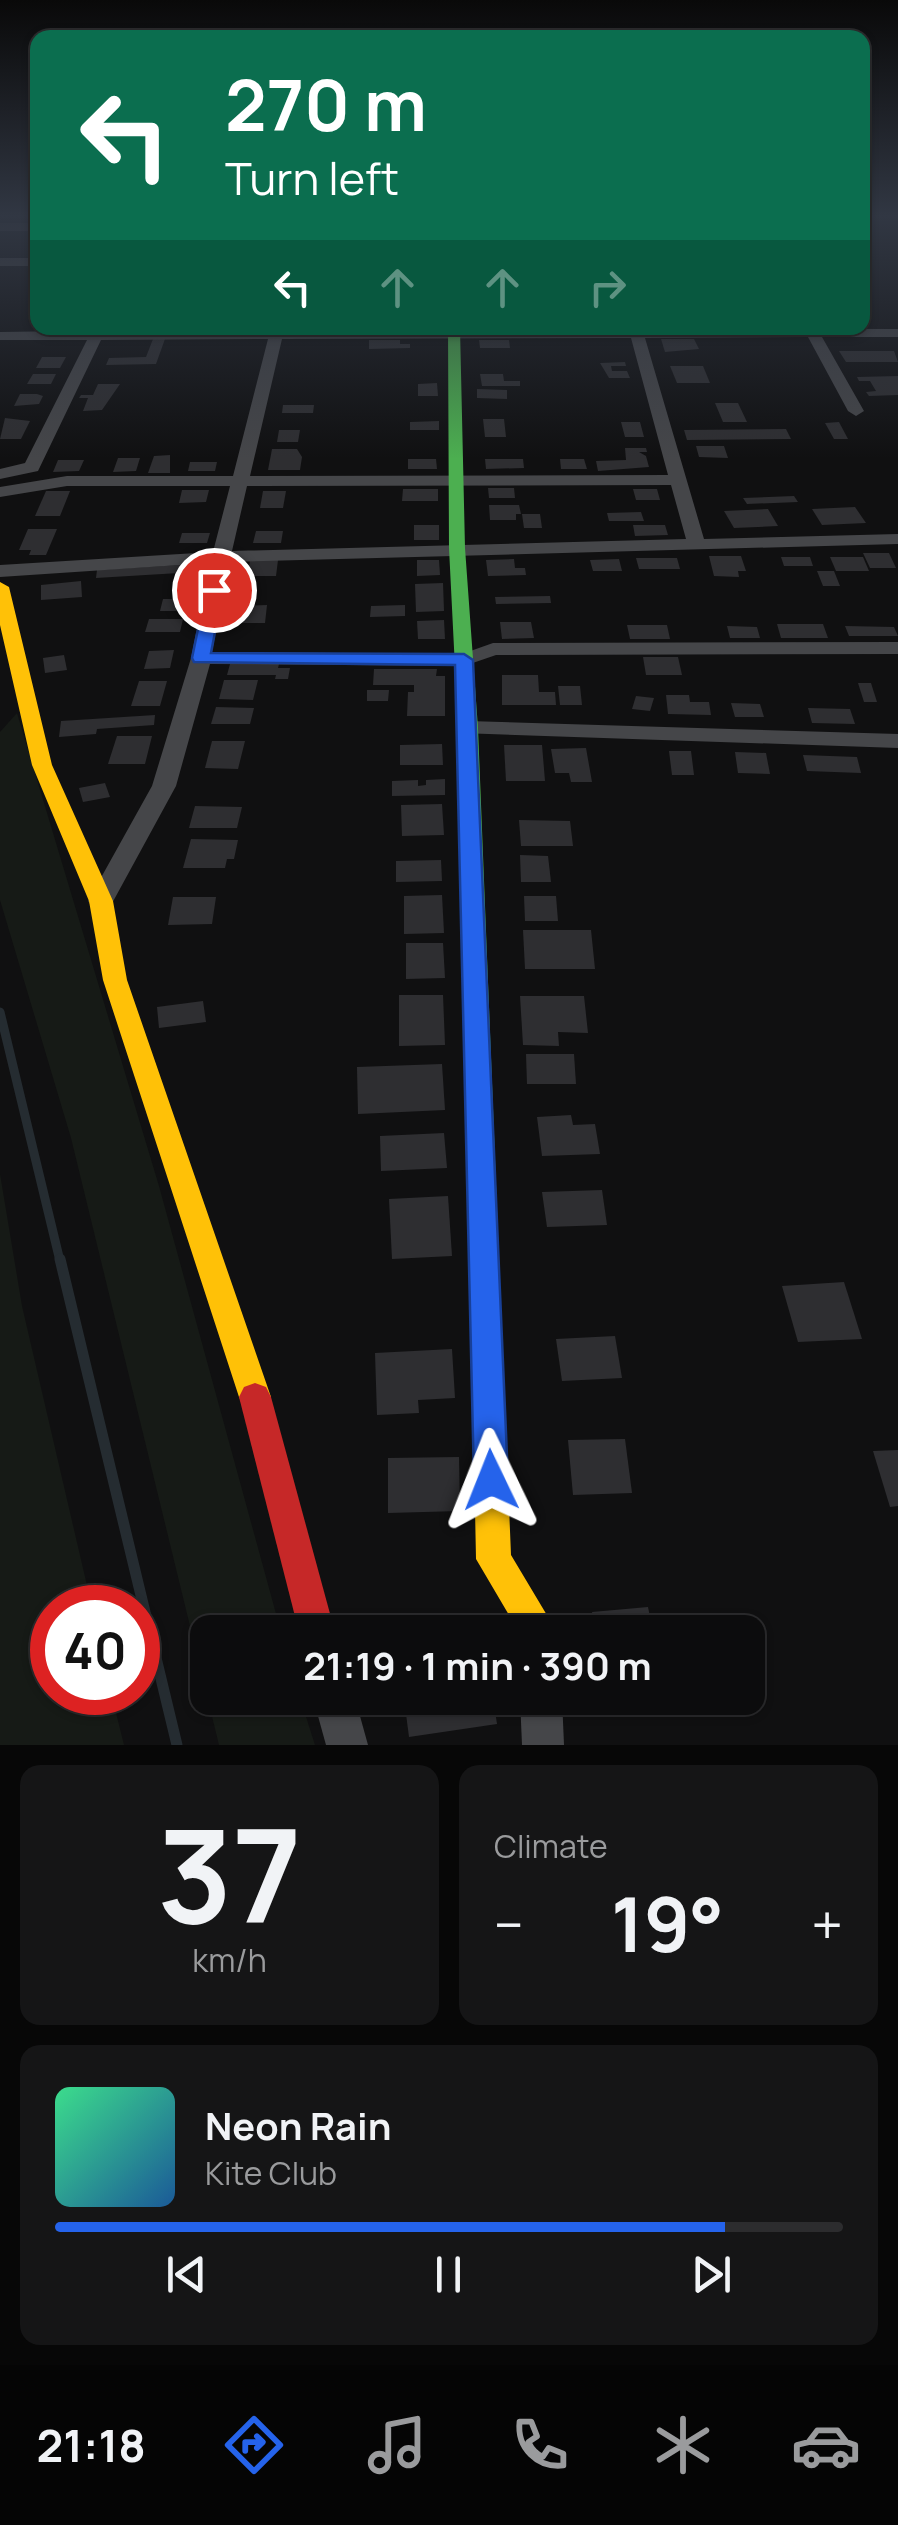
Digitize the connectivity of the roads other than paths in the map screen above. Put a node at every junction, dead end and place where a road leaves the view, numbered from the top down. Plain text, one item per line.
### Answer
1 (870, 331) edge
2 (898, 332) edge
3 (96, 335) joint
4 (276, 335) edge
5 (454, 335) edge
6 (637, 335) edge
7 (815, 335) edge
8 (0, 336) edge
9 (856, 411) dead end
10 (0, 474) edge
11 (678, 480) junction
12 (240, 481) junction
13 (456, 481) junction
14 (0, 492) edge
15 (898, 539) edge
16 (696, 542) junction
17 (457, 548) junction
18 (221, 556) junction
19 (0, 571) edge
20 (0, 587) edge
21 (898, 648) edge
22 (201, 658) junction
23 (464, 660) junction
24 (468, 728) junction
25 (898, 741) edge
26 (101, 902) junction
27 (312, 1615) edge
28 (529, 1615) edge
29 (339, 1715) edge
30 (542, 1715) edge
31 (347, 1745) edge
32 (543, 1745) edge

1 - 2 street
3 - 8 street
3 - 10 street
4 - 12 street
5 - 13 street
6 - 11 street
7 - 9 street
11 - 13 street
11 - 16 street
12 - 13 street
12 - 14 street
12 - 18 street
13 - 17 street
15 - 16 street
16 - 17 street
17 - 18 street
17 - 23 street
18 - 19 street
18 - 22 street
20 - 26 street
21 - 23 street
22 - 23 street
22 - 26 street
23 - 24 street
24 - 25 street
24 - 28 street
26 - 27 street
29 - 31 street
30 - 32 street

